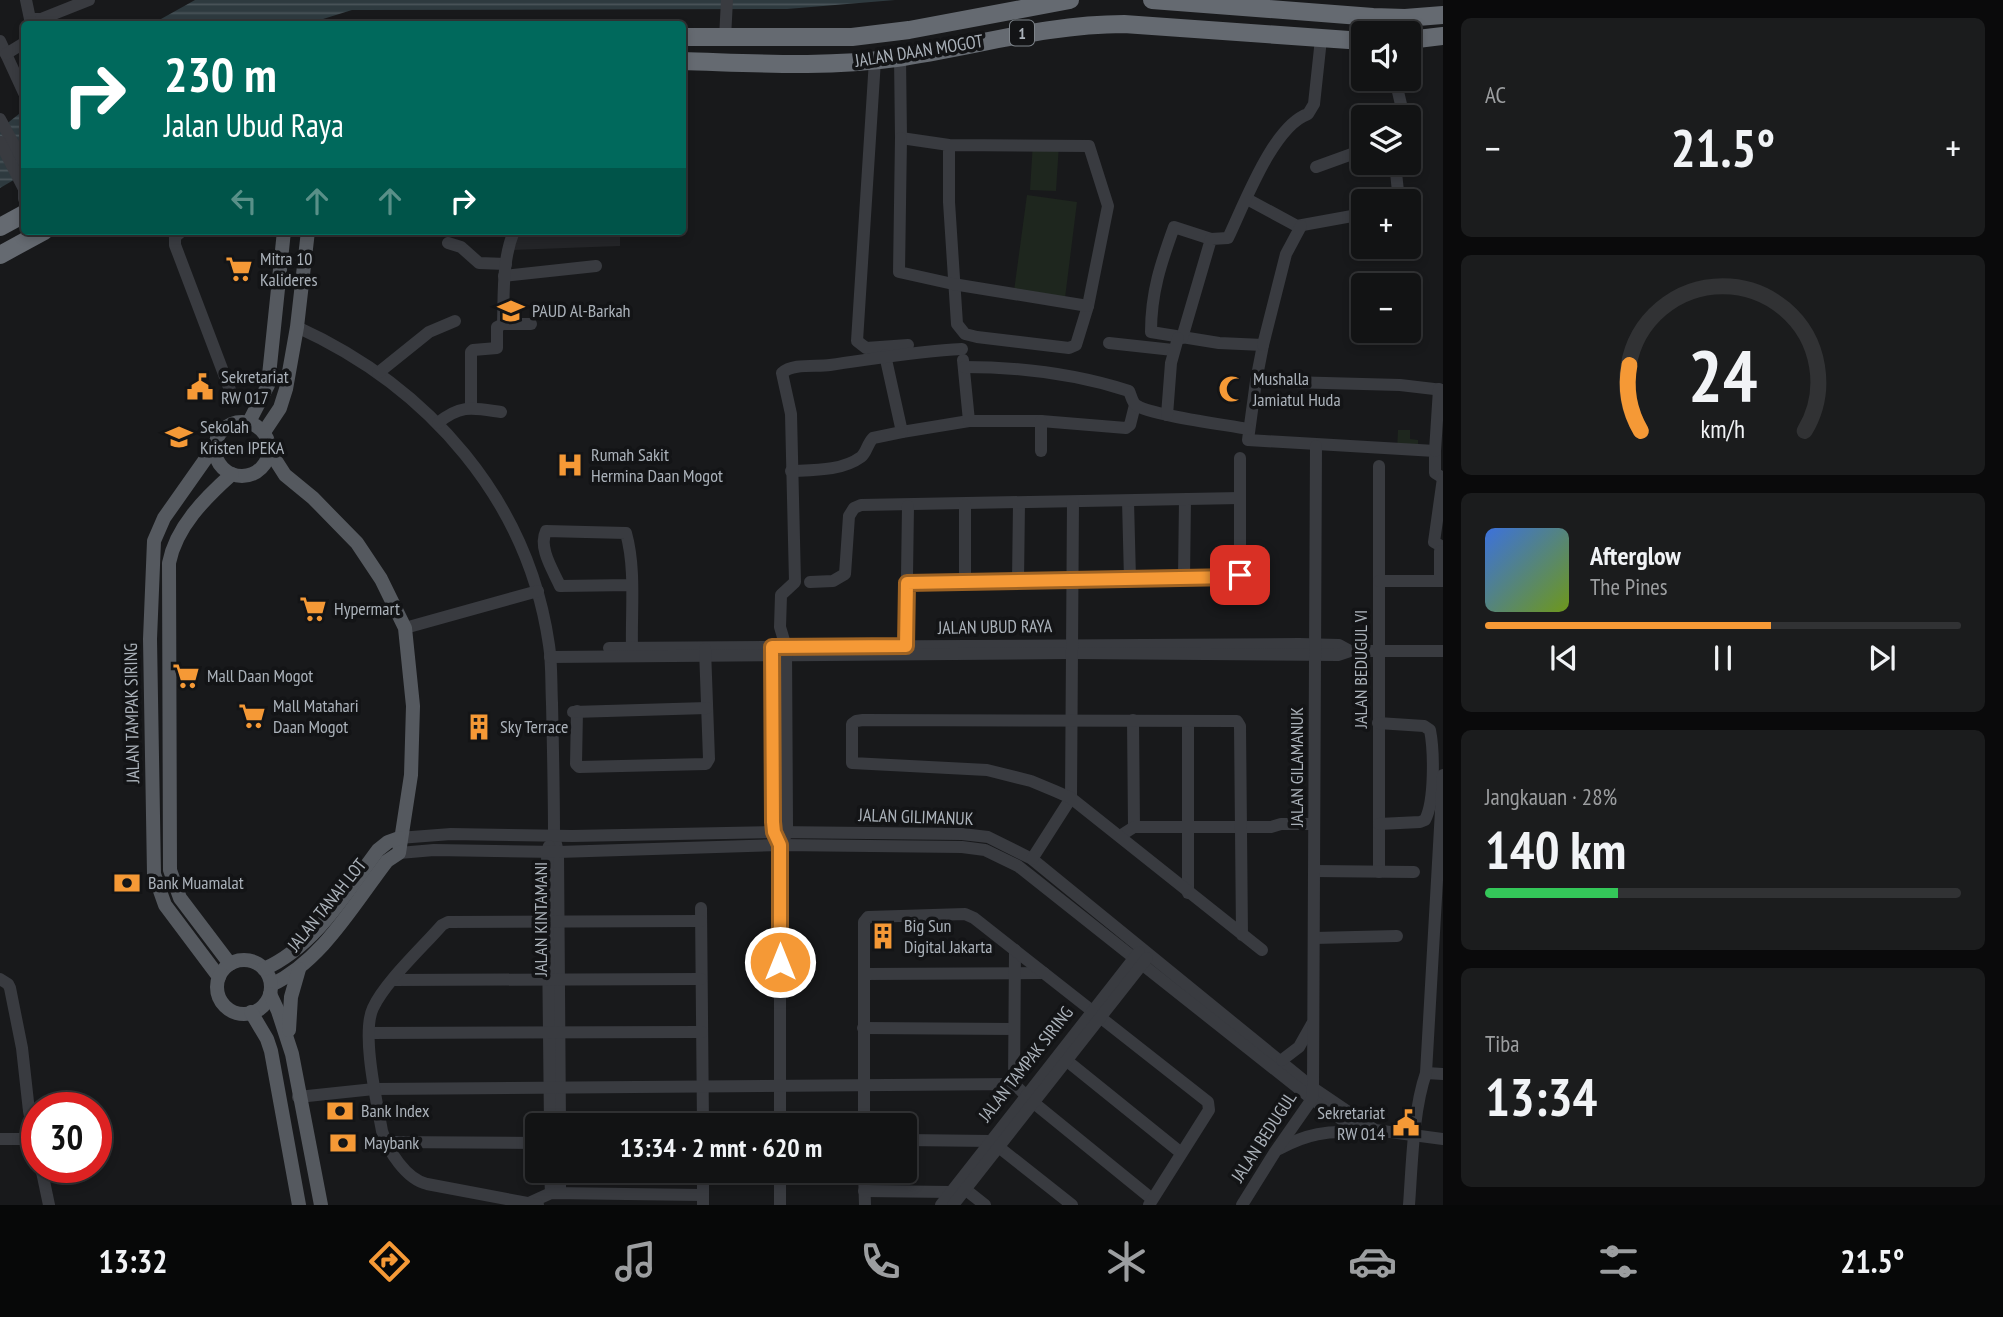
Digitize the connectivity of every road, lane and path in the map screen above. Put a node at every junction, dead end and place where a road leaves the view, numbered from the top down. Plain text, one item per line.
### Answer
1 (26, 0) edge
2 (727, 0) edge
3 (1070, 0) edge
4 (1152, 0) edge
5 (80, 2) edge
6 (1035, 3) edge
7 (1441, 16) edge
8 (37, 21) edge
9 (43, 21) edge
10 (725, 31) junction
11 (686, 36) edge
12 (1443, 36) edge
13 (1321, 39) junction
14 (1421, 39) edge
15 (1351, 40) edge
16 (21, 44) edge
17 (3, 47) edge
18 (900, 57) junction
19 (686, 61) edge
20 (875, 61) junction
21 (21, 85) edge
22 (0, 119) edge
23 (901, 138) junction
24 (0, 142) edge
25 (949, 145) junction
26 (1351, 154) edge
27 (21, 158) edge
28 (1316, 167) dead end
29 (21, 183) edge
30 (1247, 199) junction
31 (21, 216) edge
32 (1351, 216) edge
33 (1301, 226) junction
34 (0, 227) edge
35 (37, 235) edge
36 (178, 235) edge
37 (284, 235) edge
38 (308, 235) edge
39 (512, 235) edge
40 (1211, 239) junction
41 (448, 243) dead end
42 (0, 255) edge
43 (596, 266) dead end
44 (505, 270) junction
45 (953, 284) junction
46 (1088, 306) junction
47 (455, 321) dead end
48 (503, 324) junction
49 (531, 324) dead end
50 (297, 327) junction
51 (1178, 342) junction
52 (1109, 343) dead end
53 (1264, 345) junction
54 (962, 349) junction
55 (885, 355) junction
56 (964, 367) junction
57 (378, 373) junction
58 (1255, 381) junction
59 (230, 390) dead end
60 (1441, 390) edge
61 (1135, 405) junction
62 (471, 407) junction
63 (501, 412) dead end
64 (1167, 415) junction
65 (969, 421) junction
66 (1041, 421) junction
67 (249, 422) junction
68 (438, 424) junction
69 (264, 432) junction
70 (902, 432) junction
71 (1248, 434) junction
72 (1316, 446) junction
73 (214, 447) junction
74 (269, 450) junction
75 (1041, 451) dead end
76 (1436, 452) junction
77 (1240, 458) dead end
78 (1379, 466) dead end
79 (261, 468) junction
80 (791, 471) junction
81 (232, 474) junction
82 (285, 475) junction
83 (1443, 478) edge
84 (1240, 498) junction
85 (1185, 500) junction
86 (1128, 501) junction
87 (1073, 502) junction
88 (1019, 503) junction
89 (965, 505) junction
90 (908, 506) junction
91 (1442, 549) edge
92 (1184, 578) junction
93 (1130, 579) junction
94 (1073, 580) junction
95 (1018, 581) junction
96 (1379, 581) junction
97 (1442, 581) edge
98 (810, 582) dead end
99 (965, 582) junction
100 (907, 583) junction
101 (631, 585) junction
102 (538, 591) junction
103 (780, 627) junction
104 (405, 628) junction
105 (906, 646) junction
106 (632, 648) junction
107 (1072, 648) junction
108 (1314, 649) junction
109 (1378, 650) junction
110 (772, 651) junction
111 (796, 651) junction
112 (1443, 651) edge
113 (705, 652) junction
114 (550, 653) junction
115 (707, 708) junction
116 (1072, 720) junction
117 (1133, 720) junction
118 (1188, 721) junction
119 (1378, 723) junction
120 (1443, 775) edge
121 (1071, 798) junction
122 (1442, 810) edge
123 (1379, 824) junction
124 (780, 826) junction
125 (1187, 826) junction
126 (1134, 827) junction
127 (1241, 827) junction
128 (1314, 828) junction
129 (554, 836) junction
130 (1120, 836) junction
131 (399, 838) junction
132 (780, 845) junction
133 (553, 852) junction
134 (399, 853) junction
135 (1032, 859) junction
136 (1314, 871) junction
137 (1379, 872) junction
138 (1414, 872) dead end
139 (1440, 874) edge
140 (1188, 892) junction
141 (553, 921) junction
142 (1439, 933) edge
143 (1242, 934) junction
144 (1397, 936) dead end
145 (1314, 938) junction
146 (1015, 950) junction
147 (1146, 950) junction
148 (1262, 950) dead end
149 (1137, 961) junction
150 (230, 964) junction
151 (264, 969) junction
152 (299, 970) junction
153 (1044, 973) junction
154 (863, 974) junction
155 (1015, 974) junction
156 (219, 976) junction
157 (701, 979) junction
158 (393, 980) junction
159 (554, 980) junction
160 (4, 981) edge
161 (270, 989) junction
162 (251, 1012) junction
163 (1097, 1012) junction
164 (1314, 1017) junction
165 (863, 1028) junction
166 (1014, 1029) junction
167 (702, 1032) junction
168 (369, 1033) junction
169 (554, 1033) junction
170 (292, 1054) junction
171 (1062, 1057) junction
172 (1282, 1060) junction
173 (1426, 1073) junction
174 (1443, 1074) edge
175 (1014, 1084) junction
176 (779, 1086) junction
177 (863, 1086) junction
178 (554, 1087) junction
179 (703, 1087) junction
180 (374, 1089) junction
181 (30, 1092) edge
182 (1312, 1093) junction
183 (298, 1097) junction
184 (1030, 1099) junction
185 (551, 1113) edge
186 (558, 1113) edge
187 (703, 1113) edge
188 (780, 1113) edge
189 (863, 1113) edge
190 (1366, 1134) junction
191 (1387, 1136) junction
192 (0, 1139) edge
193 (1415, 1139) junction
194 (1443, 1139) edge
195 (917, 1141) edge
196 (21, 1142) edge
197 (385, 1142) junction
198 (525, 1143) edge
199 (994, 1144) junction
200 (1443, 1144) edge
201 (1180, 1152) junction
202 (1275, 1152) junction
203 (44, 1183) edge
204 (553, 1183) edge
205 (557, 1183) edge
206 (780, 1183) edge
207 (864, 1183) edge
208 (864, 1191) junction
209 (956, 1192) edge
210 (555, 1193) junction
211 (703, 1200) edge
212 (1150, 1202) edge
213 (533, 1204) edge
214 (49, 1205) edge
215 (299, 1205) edge
216 (321, 1205) edge
217 (780, 1205) edge
218 (865, 1205) edge
219 (941, 1205) edge
220 (985, 1205) edge
221 (1072, 1205) edge
222 (1242, 1205) edge
223 (1409, 1205) edge

1 - 8 street
2 - 10 street
3 - 6 highway, JALAN DAAN MOGOT / 1
4 - 7 highway
5 - 9 street
6 - 10 highway, JALAN DAAN MOGOT / 1
10 - 11 highway, JALAN DAAN MOGOT / 1
12 - 14 highway
13 - 15 highway, JALAN DAAN MOGOT / 1
13 - 18 highway, JALAN DAAN MOGOT / 1
13 - 30 street
16 - 17 street
17 - 21 street
18 - 20 highway, JALAN DAAN MOGOT / 1
18 - 23 street
19 - 20 highway, JALAN DAAN MOGOT / 1
20 - 54 street
22 - 27 street
23 - 25 street
23 - 45 street
24 - 29 street
25 - 45 street
25 - 46 street
26 - 28 street
30 - 33 street
30 - 40 street
31 - 34 highway
32 - 33 street
33 - 53 street
35 - 42 highway
36 - 59 street
37 - 67 main road
38 - 50 main road
39 - 44 street
40 - 51 street
40 - 51 street
41 - 44 street
43 - 44 street
44 - 48 street
45 - 46 street
45 - 46 street
47 - 57 street
48 - 49 street
48 - 62 street
50 - 57 street, JALAN KINTAMANI
50 - 69 main road
51 - 52 street
51 - 53 street
51 - 64 street
53 - 58 street
54 - 55 street
54 - 56 street
55 - 70 street
55 - 80 street
56 - 61 street
56 - 65 street
57 - 68 street, JALAN KINTAMANI
58 - 60 street
58 - 71 street
60 - 76 street
61 - 64 street
61 - 66 street
62 - 63 street
62 - 68 street
64 - 71 street
65 - 66 street
65 - 70 street
66 - 75 street
67 - 69 main road
67 - 73 main road
68 - 102 street, JALAN KINTAMANI
69 - 74 main road
70 - 80 street
71 - 72 street
72 - 76 street
72 - 108 street, JALAN GILAMANUK
73 - 81 main road
73 - 156 main road, JALAN TAMPAK SIRING
74 - 79 main road
74 - 82 main road
76 - 83 street
77 - 84 street
78 - 96 street, JALAN BEDUGUL VI
79 - 81 main road
79 - 82 main road
80 - 103 street
81 - 150 main road, JALAN TAMPAK SIRING
82 - 104 main road
83 - 91 street
84 - 85 street
84 - 92 street
85 - 86 street
85 - 92 street
86 - 87 street
86 - 93 street
87 - 88 street
87 - 94 street
88 - 89 street
88 - 95 street
89 - 90 street
89 - 99 street
90 - 98 street
90 - 100 street
91 - 97 street
92 - 93 street
93 - 94 street
94 - 95 street
94 - 107 street
95 - 99 street
96 - 97 street
96 - 109 street, JALAN BEDUGUL VI
99 - 100 street
100 - 105 street
101 - 101 street
101 - 106 street
102 - 104 street
102 - 114 street, JALAN KINTAMANI
103 - 110 street
103 - 111 street
104 - 131 main road
105 - 107 street, JALAN UBUD RAYA
105 - 111 street, JALAN UBUD RAYA
106 - 113 street, JALAN UBUD RAYA
106 - 114 street, JALAN UBUD RAYA
107 - 108 street, JALAN UBUD RAYA
107 - 111 street, JALAN UBUD RAYA
107 - 116 street
108 - 109 street, JALAN UBUD RAYA
108 - 128 street, JALAN GILAMANUK
109 - 112 street, JALAN UBUD RAYA
109 - 119 street, JALAN BEDUGUL VI
110 - 111 street, JALAN UBUD RAYA
110 - 113 street, JALAN UBUD RAYA
110 - 124 street
111 - 124 street
113 - 114 street, JALAN UBUD RAYA
113 - 115 street
114 - 129 street, JALAN KINTAMANI
115 - 115 street
116 - 117 street
116 - 121 street
116 - 121 street
117 - 118 street
117 - 126 street
118 - 125 street
118 - 127 street
119 - 123 street, JALAN BEDUGUL VI
119 - 123 street
120 - 122 street
121 - 130 street
121 - 135 street
122 - 139 street
123 - 137 street, JALAN BEDUGUL VI
124 - 129 street, JALAN GILIMANUK
124 - 132 street
124 - 135 street, JALAN GILIMANUK
125 - 126 street
125 - 127 street
125 - 140 street
126 - 130 street
127 - 128 street
127 - 143 street
128 - 136 street, JALAN GILAMANUK
129 - 131 street, JALAN GILIMANUK
129 - 133 street, JALAN KINTAMANI
130 - 140 street
131 - 134 main road
131 - 151 main road, JALAN TANAH LOT
132 - 133 street, JALAN GILIMANUK
132 - 149 street, JALAN GILIMANUK
132 - 176 street
133 - 134 street, JALAN GILIMANUK
133 - 141 street, JALAN KINTAMANI
134 - 152 main road, JALAN TANAH LOT
135 - 147 street, JALAN GILIMANUK
136 - 137 street
136 - 145 street, JALAN GILAMANUK
137 - 138 street
139 - 142 street
140 - 143 street
141 - 157 street
141 - 158 street
141 - 159 street, JALAN KINTAMANI
142 - 173 street
143 - 148 street
144 - 145 street
145 - 164 street, JALAN GILAMANUK
146 - 153 street
146 - 154 street
146 - 155 street
147 - 149 street, JALAN TAMPAK SIRING
147 - 172 street, JALAN GILIMANUK
149 - 163 street, JALAN TAMPAK SIRING
149 - 182 street, JALAN GILIMANUK
150 - 151 main road
150 - 156 main road
151 - 161 main road
152 - 161 main road, JALAN TANAH LOT
152 - 170 main road
153 - 155 street
153 - 163 street
154 - 155 street
154 - 165 street
155 - 166 street
156 - 162 main road
157 - 159 street
157 - 167 street
158 - 159 street
158 - 168 street
159 - 169 street, JALAN KINTAMANI
160 - 181 street
161 - 162 main road
161 - 170 main road
162 - 215 main road
163 - 171 street, JALAN TAMPAK SIRING
163 - 201 street
164 - 172 street
164 - 182 street, JALAN GILAMANUK
165 - 166 street
165 - 177 street
166 - 175 street
167 - 169 street
167 - 179 street
168 - 169 street
168 - 180 street
169 - 178 street, JALAN KINTAMANI
170 - 183 main road
171 - 184 street, JALAN TAMPAK SIRING
171 - 201 street
172 - 182 street, JALAN GILIMANUK
173 - 174 street
173 - 193 street
175 - 177 street
175 - 184 street
176 - 177 street
176 - 179 street
176 - 188 street
177 - 189 street
178 - 179 street
178 - 180 street
178 - 185 street, JALAN KINTAMANI
178 - 186 street, JALAN KINTAMANI
179 - 187 street
180 - 183 street
180 - 197 street
182 - 190 street, JALAN GILIMANUK
182 - 191 street, JALAN GILIMANUK
182 - 202 street, JALAN BEDUGUL
183 - 216 main road
184 - 199 street, JALAN TAMPAK SIRING
184 - 212 street
190 - 191 street, JALAN GILIMANUK
190 - 202 street
191 - 193 street, JALAN GILIMANUK
192 - 196 street
193 - 194 street
193 - 200 street
193 - 223 street
195 - 199 street
197 - 198 street
197 - 213 street
199 - 209 street, JALAN TAMPAK SIRING
199 - 221 street
201 - 212 street
202 - 222 street, JALAN BEDUGUL
203 - 214 street
204 - 210 street
205 - 210 street
206 - 217 street
207 - 208 street
208 - 209 street
208 - 218 street
209 - 219 street, JALAN TAMPAK SIRING
209 - 220 street
210 - 211 street
210 - 213 street

